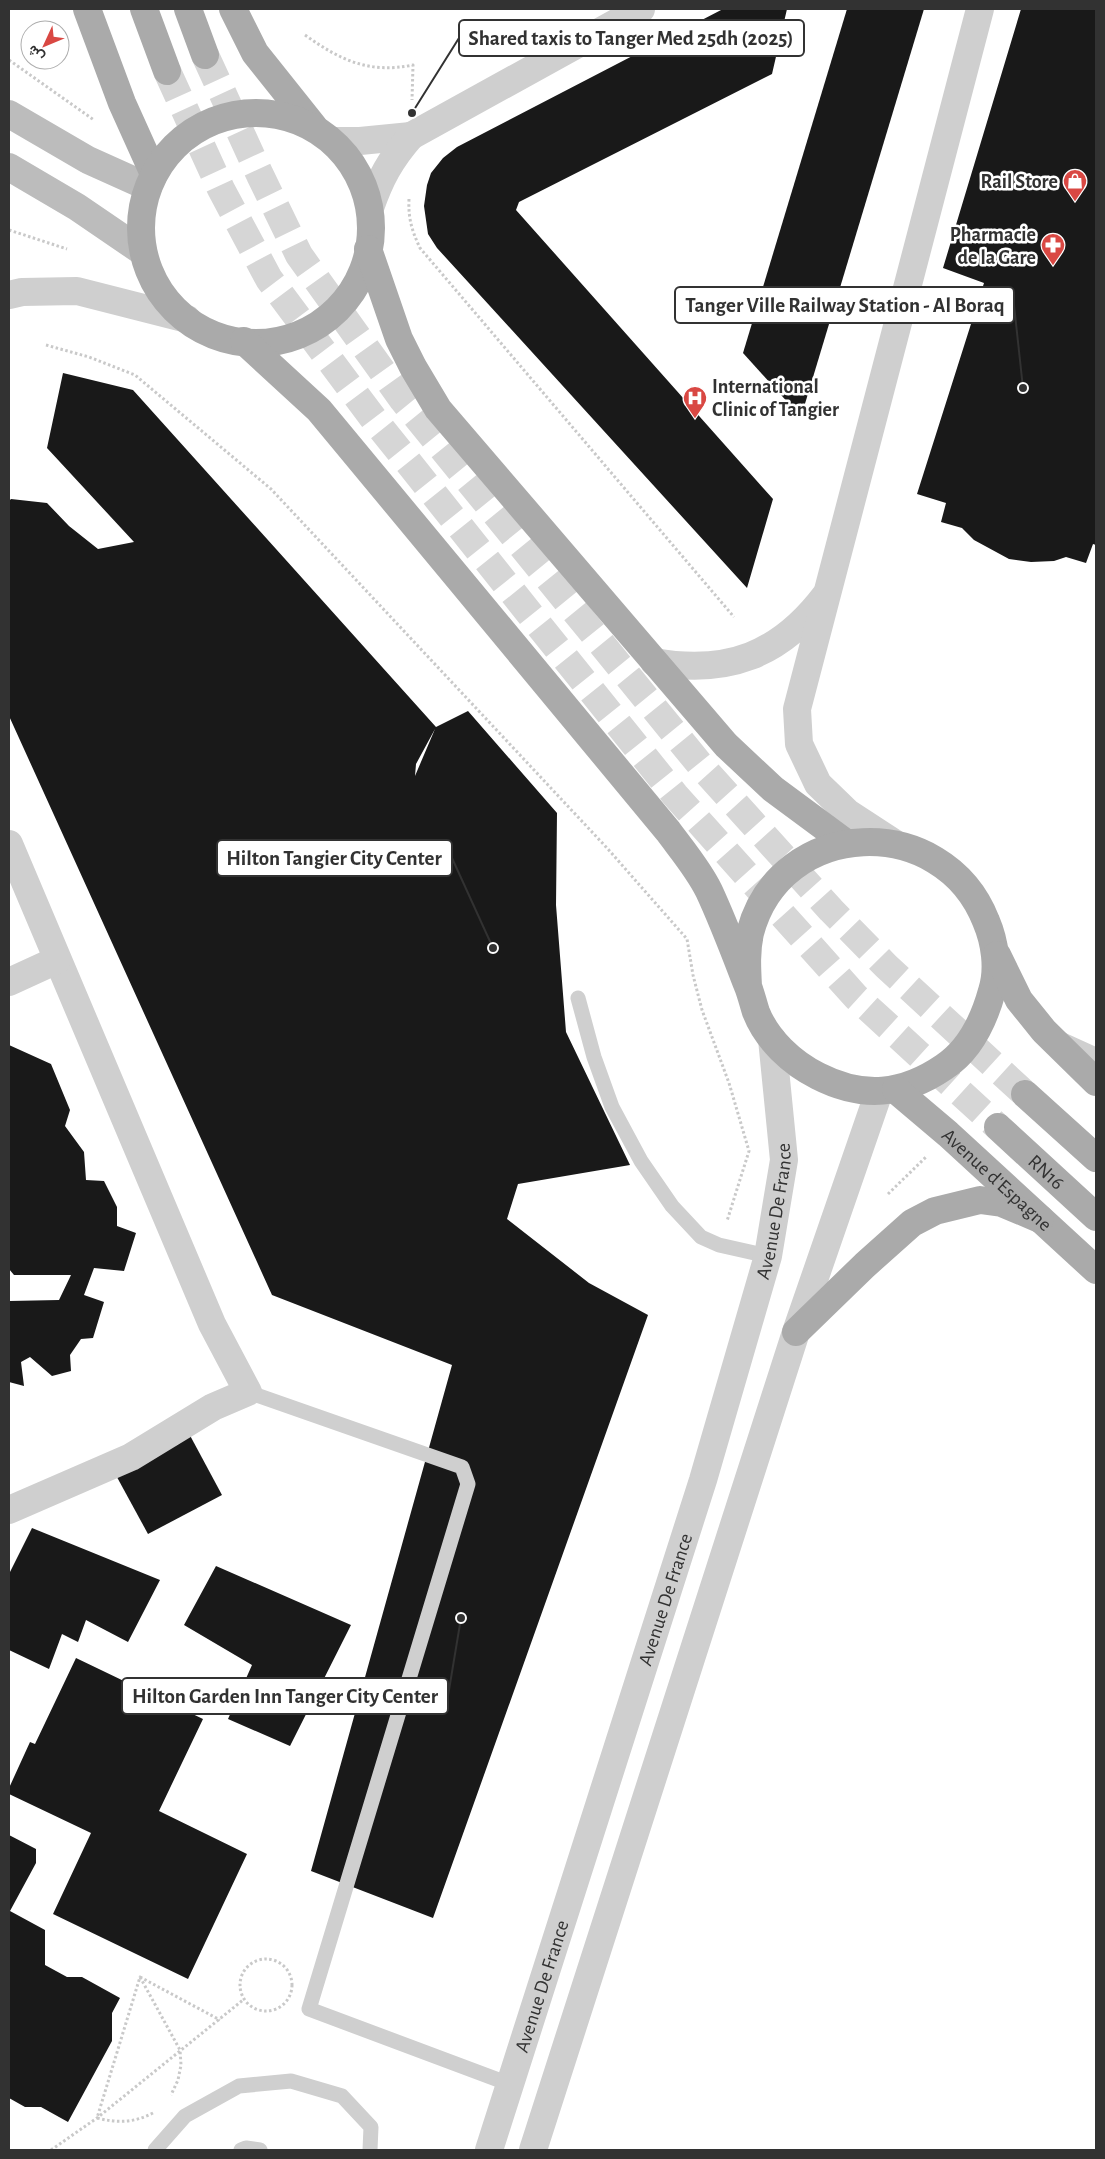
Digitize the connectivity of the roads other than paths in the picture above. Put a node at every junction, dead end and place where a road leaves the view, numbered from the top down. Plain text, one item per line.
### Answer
1 (87, 9) edge
2 (144, 9) edge
3 (188, 9) edge
4 (233, 9) edge
5 (641, 9) edge
6 (980, 9) edge
7 (205, 55) tunnel mouth
8 (167, 71) tunnel mouth
9 (9, 114) edge
10 (326, 136) junction
11 (410, 136) junction
12 (9, 166) edge
13 (151, 180) junction
14 (370, 208) junction
15 (368, 249) junction
16 (144, 252) junction
17 (9, 295) edge
18 (186, 319) junction
19 (244, 341) junction
20 (830, 591) junction
21 (654, 662) junction
22 (846, 843) junction
23 (894, 843) junction
24 (9, 844) edge
25 (995, 952) junction
26 (57, 960) junction
27 (9, 982) edge
28 (748, 986) junction
29 (578, 998) dead end
30 (1044, 1032) junction
31 (772, 1039) junction
32 (1096, 1055) edge
33 (1096, 1082) edge
34 (888, 1091) junction
35 (1025, 1094) tunnel mouth
36 (998, 1127) tunnel mouth
37 (1096, 1158) edge
38 (1096, 1217) edge
39 (1040, 1218) junction
40 (768, 1256) junction
41 (1096, 1270) edge
42 (796, 1332) junction
43 (248, 1392) junction
44 (9, 1510) edge
45 (512, 2085) junction
46 (156, 2150) edge
47 (241, 2150) edge
48 (260, 2150) edge
49 (370, 2150) edge
50 (489, 2150) edge
51 (533, 2150) edge

1 - 13 main road
2 - 8 main road
3 - 7 main road
4 - 10 main road
5 - 11 street
6 - 20 street
9 - 13 street
10 - 11 street
10 - 13 main road
10 - 14 main road
11 - 14 street
12 - 16 street
13 - 16 main road
14 - 15 main road
15 - 19 main road
15 - 21 main road
16 - 18 main road
17 - 18 street
18 - 19 main road
19 - 28 main road
20 - 21 street
20 - 23 street
21 - 22 main road
22 - 23 main road
22 - 28 main road
23 - 25 main road
24 - 26 street
25 - 30 main road
25 - 34 main road
26 - 27 street
26 - 43 street
28 - 31 main road
29 - 40 lane
30 - 32 lane
30 - 33 main road
31 - 34 main road
31 - 40 street, Avenue De France
34 - 39 main road, Avenue d'Espagne / RN16
34 - 42 street, Avenue De France
35 - 37 main road
36 - 38 main road, RN16 / RN16
39 - 41 main road, Avenue d'Espagne / RN16
39 - 42 main road
40 - 45 street, Avenue De France
42 - 51 street, Avenue De France
43 - 44 street
43 - 45 lane
45 - 50 street, Avenue De France
46 - 49 lane
47 - 48 lane

